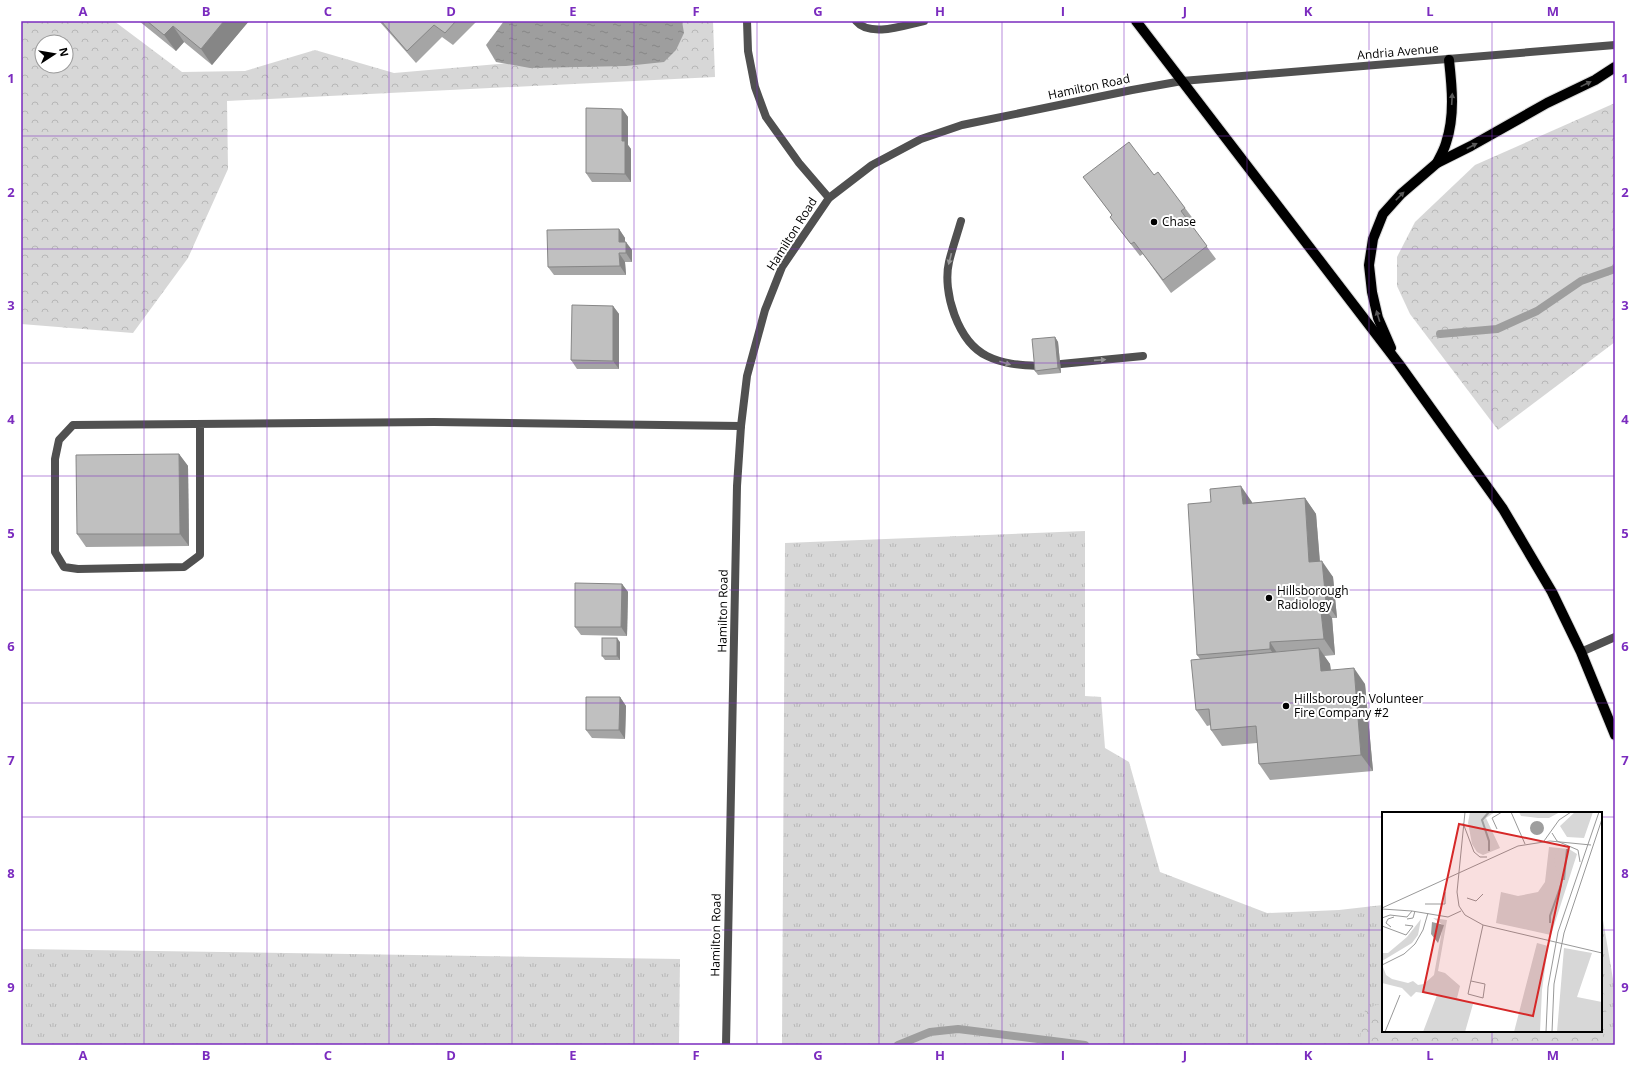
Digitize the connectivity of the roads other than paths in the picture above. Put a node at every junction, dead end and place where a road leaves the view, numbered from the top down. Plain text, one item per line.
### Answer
1 (747, 21) edge
2 (856, 21) edge
3 (924, 21) edge
4 (1136, 21) edge
5 (1615, 45) edge
6 (1449, 60) junction
7 (1615, 67) edge
8 (1182, 81) junction
9 (1437, 163) junction
10 (829, 198) junction
11 (961, 221) dead end
12 (1143, 356) dead end
13 (1061, 364) dead end
14 (1399, 364) junction
15 (1037, 366) edge
16 (200, 424) junction
17 (741, 426) junction
18 (1615, 637) edge
19 (1581, 652) junction
20 (1615, 735) edge
21 (726, 1045) edge

1 - 10 street, Hamilton Road
2 - 3 street
4 - 8 main road
5 - 6 street, Andria Avenue
6 - 8 street, Andria Avenue
9 -> 6 main road
9 -> 7 main road
8 - 10 street, Hamilton Road
8 - 14 main road
14 -> 9 main road
10 - 17 street, Hamilton Road
11 -> 15 street
13 -> 12 street
14 - 19 main road
16 - 16 street
16 - 17 street
17 - 21 street, Hamilton Road
18 - 19 street
19 - 20 main road

